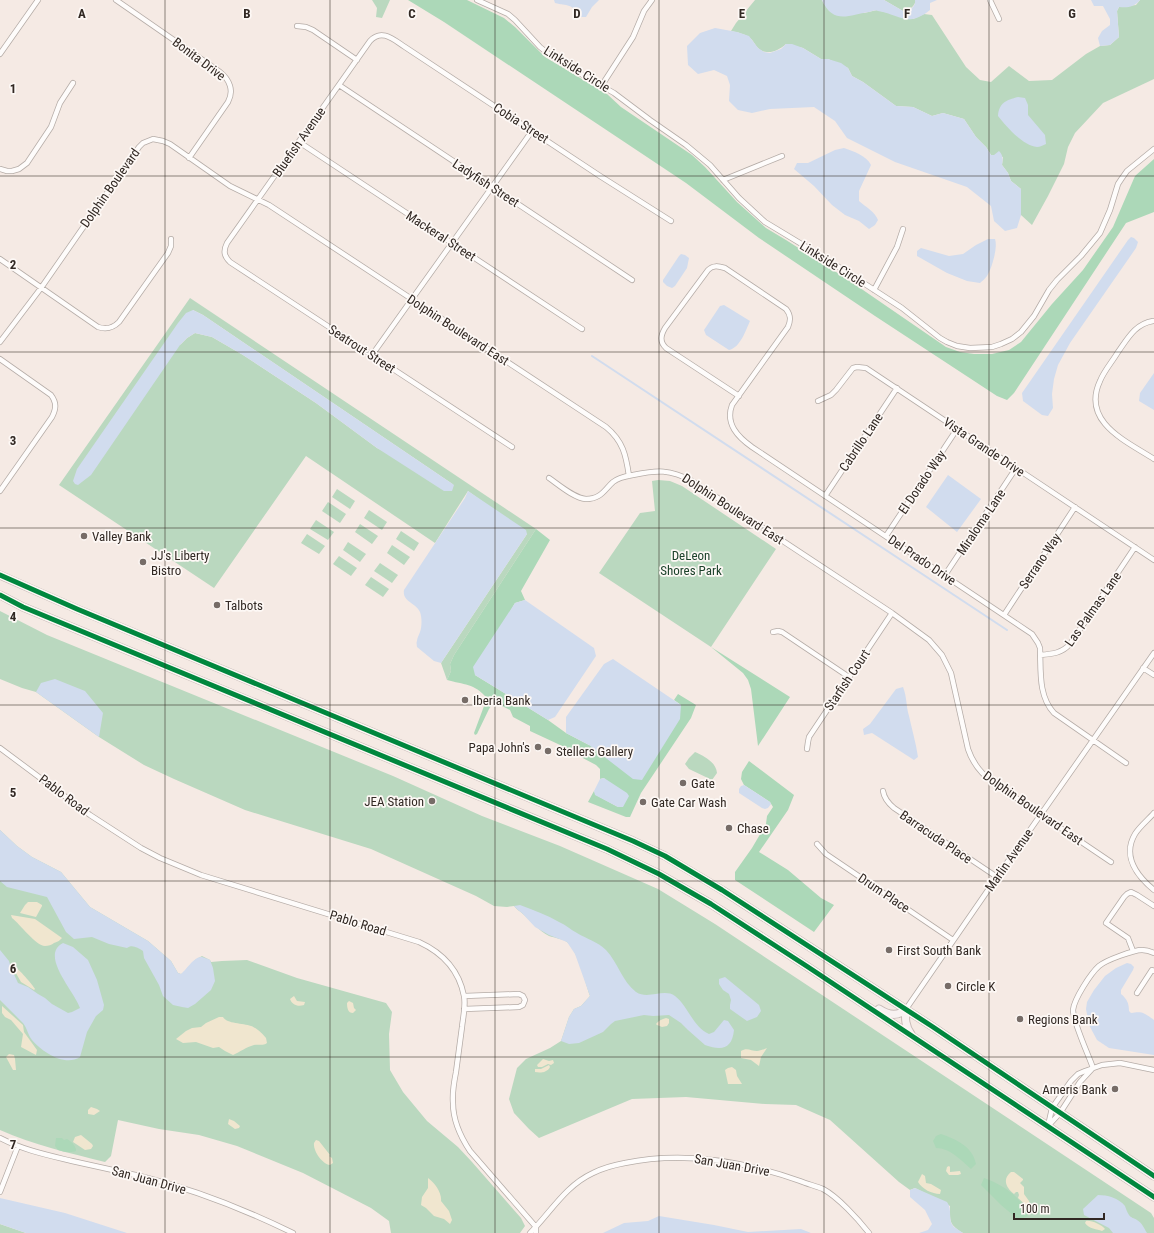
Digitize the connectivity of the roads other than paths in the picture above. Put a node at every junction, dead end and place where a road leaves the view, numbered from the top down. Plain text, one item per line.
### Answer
1 (38, 0) edge
2 (116, 0) edge
3 (477, 0) edge
4 (652, 0) edge
5 (990, 0) edge
6 (999, 20) dead end
7 (297, 26) dead end
8 (370, 41) joint
9 (0, 54) edge
10 (357, 60) junction
11 (72, 83) dead end
12 (339, 85) junction
13 (602, 85) junction
14 (532, 131) junction
15 (299, 142) junction
16 (1154, 150) edge
17 (782, 156) dead end
18 (189, 158) junction
19 (0, 169) edge
20 (723, 180) junction
21 (492, 187) junction
22 (258, 200) junction
23 (671, 221) dead end
24 (903, 229) dead end
25 (171, 239) dead end
26 (227, 243) joint
27 (452, 243) junction
28 (0, 259) edge
29 (632, 280) dead end
30 (41, 288) junction
31 (874, 290) junction
32 (412, 299) junction
33 (1153, 321) dead end
34 (582, 329) dead end
35 (0, 342) edge
36 (372, 355) junction
37 (0, 359) edge
38 (897, 388) junction
39 (739, 396) junction
40 (818, 401) dead end
41 (958, 429) junction
42 (512, 447) dead end
43 (1154, 460) edge
44 (1016, 468) junction
45 (629, 476) junction
46 (549, 478) dead end
47 (0, 491) edge
48 (825, 496) junction
49 (1075, 508) junction
50 (886, 536) junction
51 (1134, 547) junction
52 (1154, 560) edge
53 (0, 575) edge
54 (945, 575) junction
55 (0, 595) edge
56 (892, 613) junction
57 (1004, 615) junction
58 (773, 632) dead end
59 (1154, 653) edge
60 (1040, 655) junction
61 (1143, 668) junction
62 (1154, 675) edge
63 (849, 677) junction
64 (1093, 740) junction
65 (0, 748) edge
66 (807, 748) dead end
67 (1126, 763) dead end
68 (883, 791) dead end
69 (1154, 813) edge
70 (1040, 814) junction
71 (817, 844) dead end
72 (1111, 862) dead end
73 (997, 877) junction
74 (1154, 890) edge
75 (1154, 906) edge
76 (953, 940) junction
77 (1133, 951) junction
78 (1154, 953) edge
79 (808, 967) junction
80 (1154, 971) edge
81 (1137, 993) dead end
82 (464, 996) junction
83 (464, 1009) junction
84 (906, 1009) junction
85 (915, 1038) junction
86 (1093, 1068) junction
87 (1154, 1070) edge
88 (1052, 1108) junction
89 (1060, 1113) junction
90 (1048, 1126) junction
91 (0, 1138) edge
92 (18, 1146) junction
93 (1154, 1176) edge
94 (0, 1192) edge
95 (1154, 1197) edge
96 (536, 1227) junction
97 (293, 1233) edge
98 (530, 1233) edge
99 (536, 1233) edge
100 (869, 1233) edge

1 - 9 street
2 - 18 street, Bonita Drive
3 - 13 street, Linkside Circle
4 - 13 street
5 - 6 street
7 - 10 street
8 - 10 street, Bluefish Avenue
8 - 14 street, Cobia Street
10 - 12 street, Bluefish Avenue
11 - 19 street
12 - 15 street, Bluefish Avenue
12 - 21 street, Ladyfish Street
13 - 20 street, Linkside Circle
14 - 21 street
14 - 23 street, Cobia Street
15 - 22 street, Bluefish Avenue
15 - 27 street, Mackeral Street
16 - 31 street, Linkside Circle
17 - 20 street
18 - 22 street, Dolphin Boulevard
18 - 30 street, Dolphin Boulevard
20 - 31 street, Linkside Circle
21 - 27 street
21 - 29 street, Ladyfish Street
22 - 26 street, Bluefish Avenue
22 - 32 street, Dolphin Boulevard East
24 - 31 street
25 - 30 street
26 - 36 street, Seatrout Street
27 - 32 street
27 - 34 street, Mackeral Street
28 - 30 street
30 - 35 street, Dolphin Boulevard
32 - 36 street
32 - 45 street, Dolphin Boulevard East
33 - 43 street
36 - 42 street, Seatrout Street
37 - 47 street
38 - 40 street, Vista Grande Drive
38 - 41 street, Vista Grande Drive
38 - 48 street, Cabrillo Lane
39 - 39 street, Del Prado Drive
39 - 48 street, Del Prado Drive
41 - 44 street, Vista Grande Drive
41 - 50 street, El Dorado Way
44 - 49 street, Vista Grande Drive
44 - 54 street, Miraloma Lane
45 - 46 street
45 - 56 street, Dolphin Boulevard East
48 - 50 street, Del Prado Drive
49 - 51 street, Vista Grande Drive
49 - 57 street, Serrano Way
50 - 54 street, Del Prado Drive
51 - 52 street, Vista Grande Drive
51 - 60 street, Las Palmas Lane
53 - 84 main road
54 - 57 street, Del Prado Drive
55 - 79 main road
56 - 63 street, Starfish Court
56 - 70 street, Dolphin Boulevard East
57 - 60 street, Del Prado Drive
58 - 63 street
59 - 61 street, Marlin Avenue
60 - 64 street, Del Prado Drive
61 - 62 street
61 - 64 street, Marlin Avenue
63 - 66 street, Starfish Court
64 - 67 street, Del Prado Drive
64 - 70 street, Marlin Avenue
65 - 82 street, Pablo Road
68 - 73 street, Barracuda Place
69 - 74 street
70 - 72 street, Dolphin Boulevard East
70 - 73 street, Marlin Avenue
71 - 76 street, Drum Place
73 - 76 street, Marlin Avenue
75 - 77 street
76 - 84 street, Marlin Avenue
77 - 78 street
77 - 86 street
79 - 84 main road
79 - 85 main road
80 - 81 street
82 - 83 street, Pablo Road
82 - 83 street
83 - 96 street, Pablo Road
84 - 85 main road
84 - 88 main road
85 - 90 main road
86 - 87 street
86 - 88 street
86 - 89 street
88 - 89 main road
88 - 90 street
89 - 90 street
89 - 93 main road
90 - 95 main road
91 - 92 street, San Juan Drive
92 - 94 street
92 - 97 street, San Juan Drive
96 - 98 street, San Juan Drive
96 - 99 street
96 - 100 street, San Juan Drive

